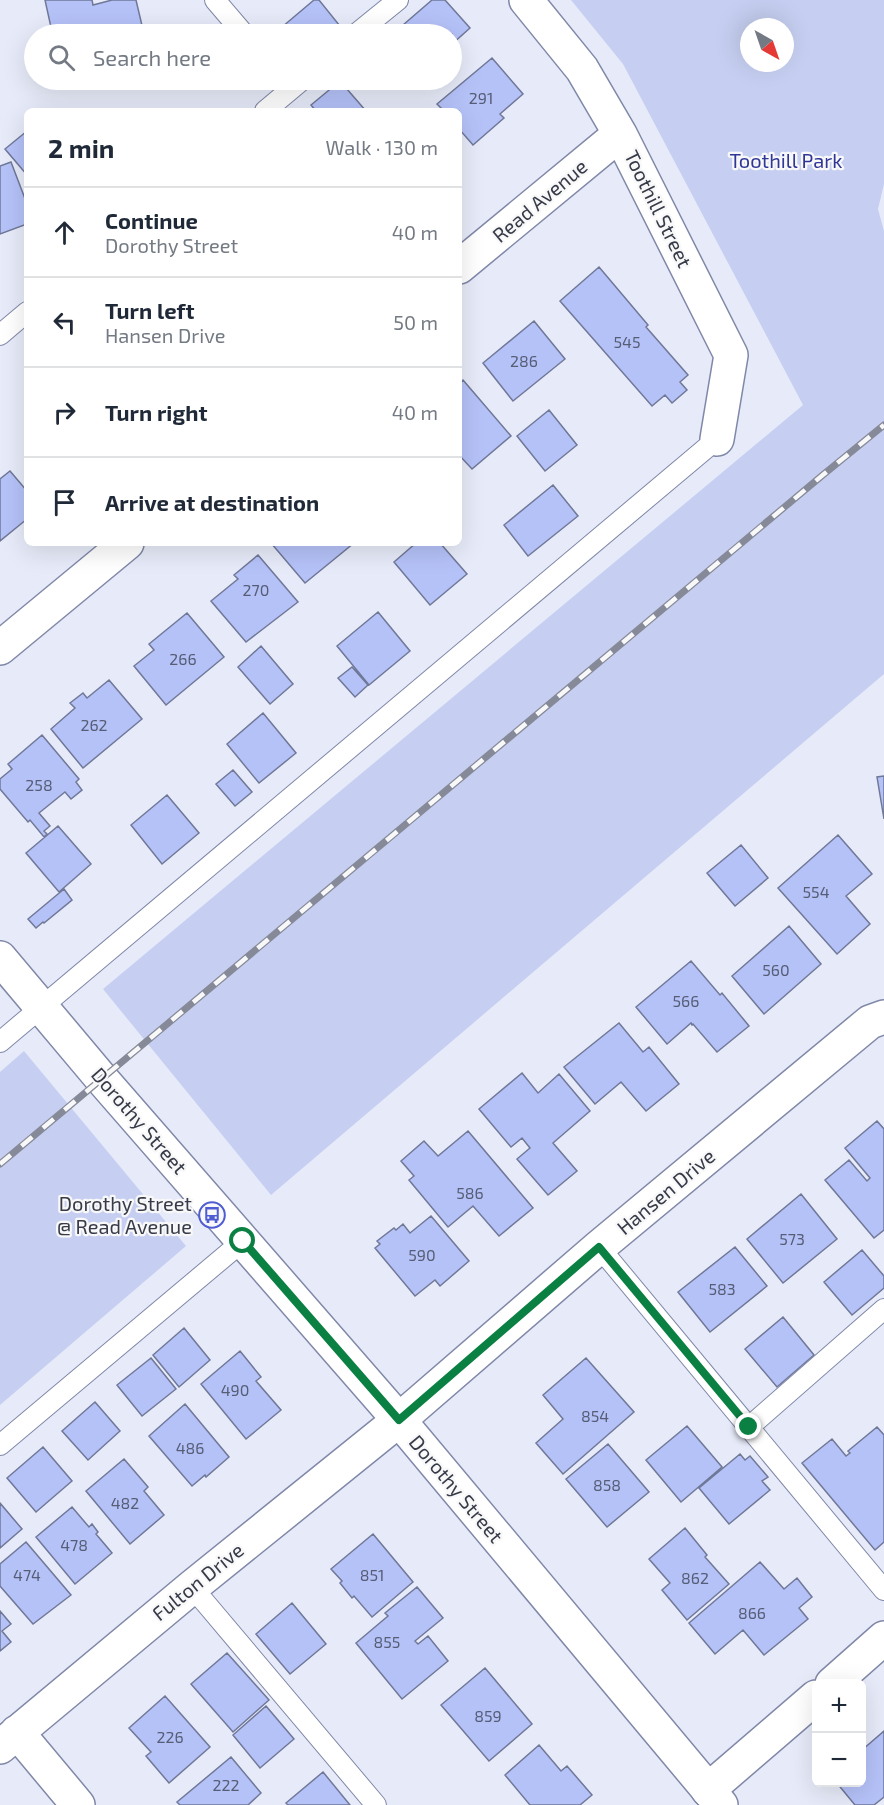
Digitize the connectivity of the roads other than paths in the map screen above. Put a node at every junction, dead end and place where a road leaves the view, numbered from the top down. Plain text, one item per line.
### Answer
1 (215, 0) edge
2 (398, 0) edge
3 (526, 0) edge
4 (235, 24) edge
5 (368, 24) edge
6 (284, 90) edge
7 (267, 108) edge
8 (620, 134) junction
9 (462, 265) edge
10 (24, 315) edge
11 (0, 335) edge
12 (717, 439) joint
13 (123, 546) edge
14 (0, 648) edge
15 (0, 958) edge
16 (41, 1007) junction
17 (884, 1017) edge
18 (0, 1042) edge
19 (243, 1241) junction
20 (599, 1247) junction
21 (884, 1309) edge
22 (399, 1420) junction
23 (749, 1427) junction
24 (0, 1444) edge
25 (192, 1587) junction
26 (884, 1590) edge
27 (884, 1638) edge
28 (837, 1679) edge
29 (812, 1701) edge
30 (8, 1739) edge
31 (715, 1797) edge
32 (78, 1805) edge
33 (376, 1805) edge

1 - 4 lane
2 - 5 lane
3 - 8 street, Toothill Street
6 - 7 lane
8 - 9 street, Read Avenue
8 - 12 street, Toothill Street
10 - 11 lane
12 - 16 lane
13 - 14 street
15 - 16 street, Dorothy Street
16 - 18 lane
16 - 19 street, Dorothy Street
17 - 20 street, Hansen Drive
19 - 22 street, Dorothy Street
19 - 24 lane
20 - 22 street, Hansen Drive
20 - 23 lane
21 - 23 lane
22 - 25 street, Fulton Drive
22 - 31 street, Dorothy Street
23 - 26 lane
25 - 30 street, Fulton Drive
25 - 33 lane
27 - 28 street
29 - 31 street
30 - 32 street

